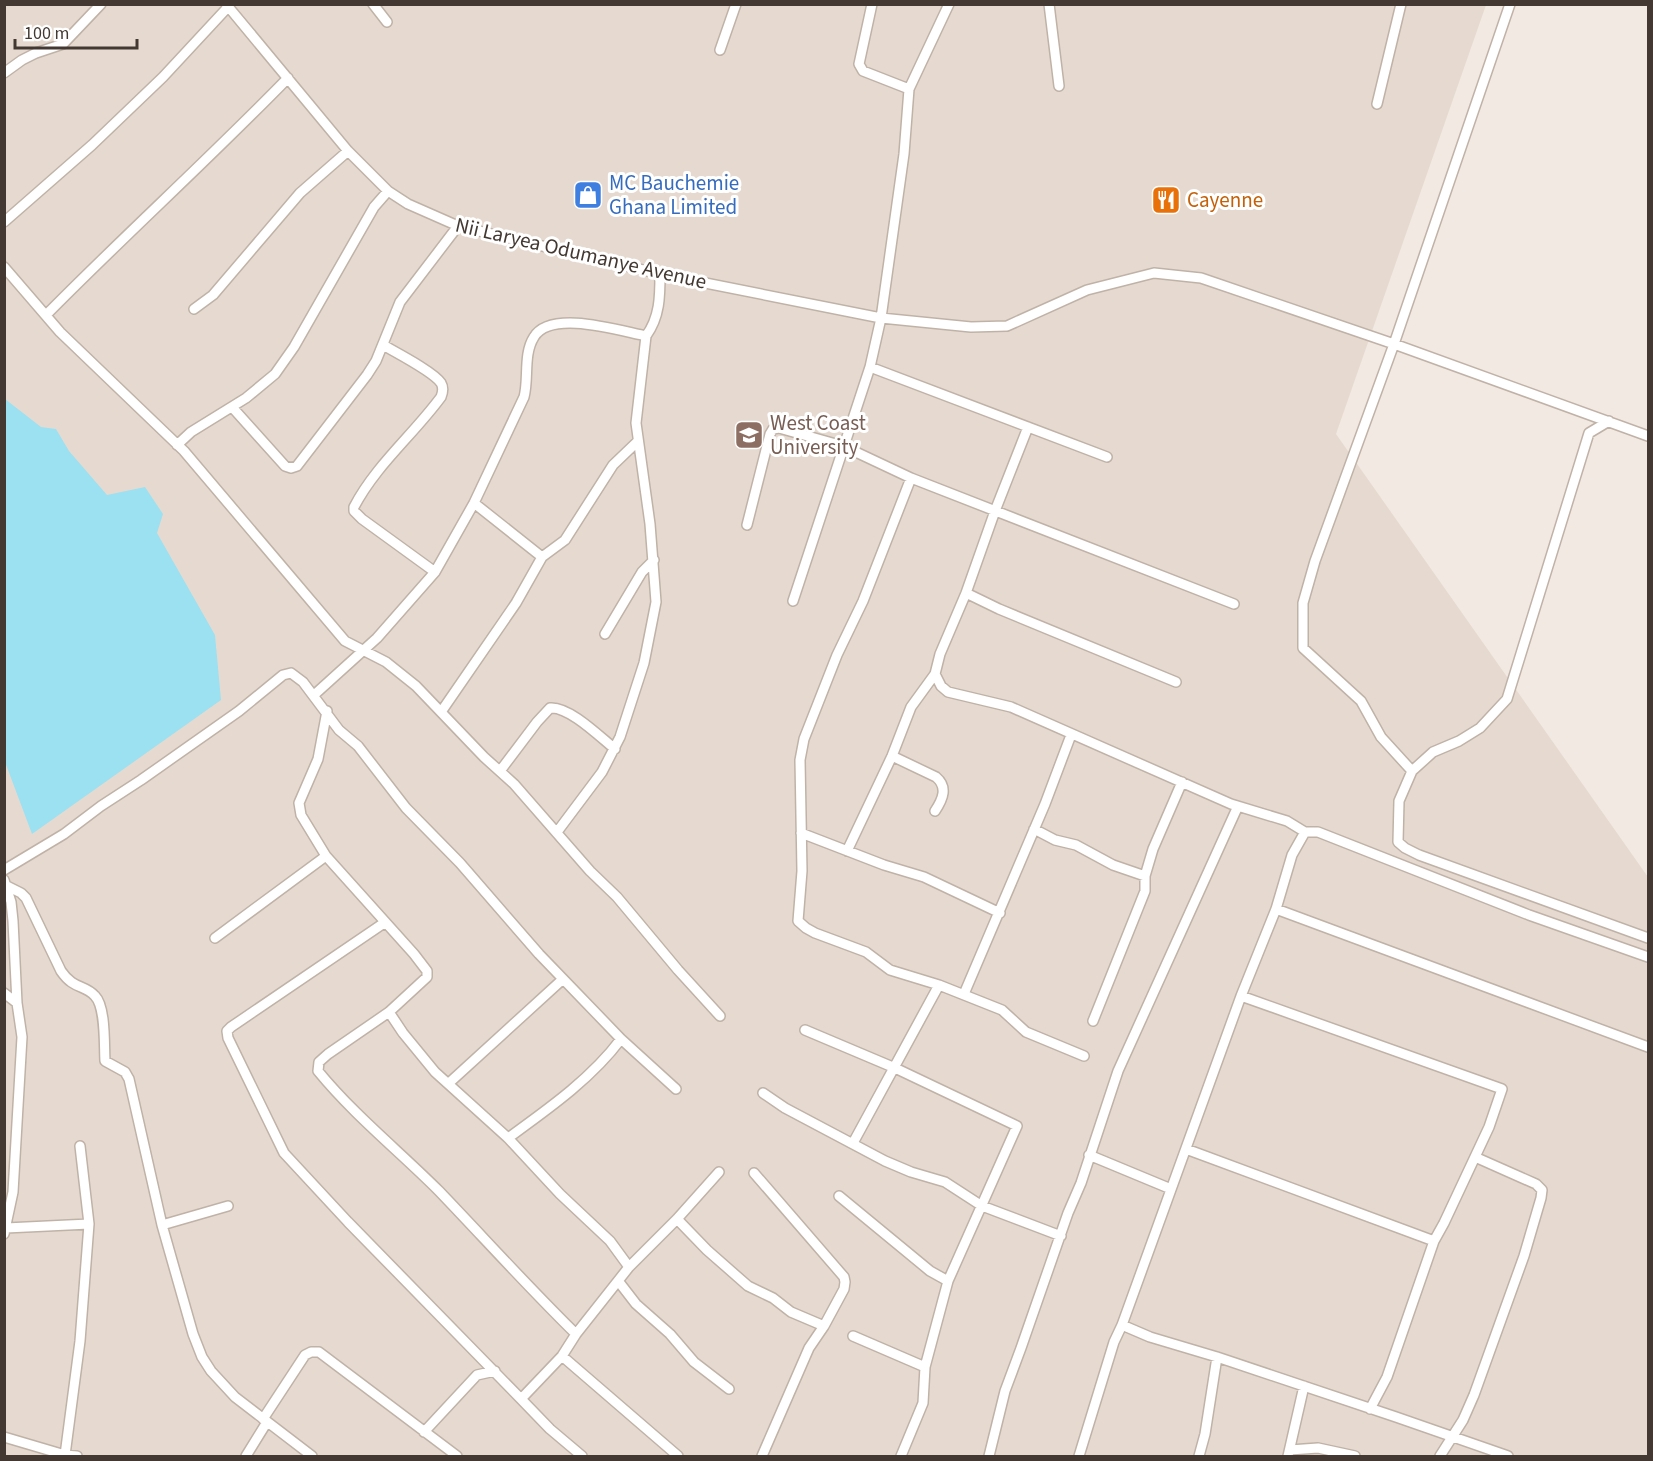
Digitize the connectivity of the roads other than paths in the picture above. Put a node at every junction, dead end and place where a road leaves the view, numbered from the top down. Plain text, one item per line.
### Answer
1 (100, 4) edge
2 (373, 4) edge
3 (736, 4) edge
4 (872, 4) edge
5 (949, 4) edge
6 (1049, 4) edge
7 (1401, 4) edge
8 (1510, 4) edge
9 (227, 6) edge
10 (387, 22) dead end
11 (720, 50) dead end
12 (4, 73) edge
13 (288, 78) junction
14 (1059, 86) dead end
15 (909, 89) junction
16 (1377, 104) dead end
17 (348, 150) junction
18 (388, 191) junction
19 (4, 222) edge
20 (458, 226) junction
21 (4, 267) edge
22 (660, 274) junction
23 (194, 309) dead end
24 (46, 315) junction
25 (881, 318) junction
26 (646, 336) junction
27 (1394, 344) junction
28 (383, 345) junction
29 (870, 367) junction
30 (232, 407) junction
31 (1609, 421) junction
32 (1028, 427) junction
33 (1648, 435) edge
34 (637, 442) junction
35 (177, 444) junction
36 (843, 446) junction
37 (1107, 457) dead end
38 (911, 478) junction
39 (474, 503) junction
40 (995, 511) junction
41 (747, 525) dead end
42 (542, 557) junction
43 (654, 560) junction
44 (435, 572) junction
45 (966, 593) junction
46 (793, 601) dead end
47 (1234, 604) dead end
48 (605, 634) dead end
49 (364, 651) junction
50 (935, 674) junction
51 (1176, 682) dead end
52 (314, 695) junction
53 (327, 711) junction
54 (441, 712) junction
55 (1071, 735) junction
56 (615, 749) junction
57 (892, 756) junction
58 (500, 771) junction
59 (1412, 771) junction
60 (1182, 782) junction
61 (1238, 806) junction
62 (935, 811) dead end
63 (1034, 829) junction
64 (557, 832) junction
65 (1305, 832) junction
66 (801, 833) junction
67 (847, 851) junction
68 (326, 856) junction
69 (4, 870) edge
70 (1145, 876) junction
71 (6, 883) edge
72 (1276, 909) junction
73 (1000, 913) junction
74 (384, 923) junction
75 (215, 938) dead end
76 (1648, 938) edge
77 (1648, 957) edge
78 (563, 979) junction
79 (939, 985) junction
80 (4, 993) edge
81 (964, 994) junction
82 (1241, 996) junction
83 (17, 1003) junction
84 (389, 1012) junction
85 (720, 1016) dead end
86 (1094, 1021) dead end
87 (805, 1030) dead end
88 (621, 1039) junction
89 (1648, 1047) edge
90 (1084, 1056) dead end
91 (895, 1068) junction
92 (449, 1083) junction
93 (676, 1089) dead end
94 (762, 1093) dead end
95 (508, 1138) junction
96 (853, 1143) junction
97 (80, 1146) dead end
98 (1186, 1149) junction
99 (1089, 1155) junction
100 (1475, 1157) junction
101 (719, 1172) dead end
102 (754, 1173) dead end
103 (1171, 1189) junction
104 (839, 1196) dead end
105 (228, 1206) dead end
106 (982, 1206) junction
107 (677, 1219) junction
108 (89, 1224) junction
109 (162, 1225) junction
110 (5, 1231) edge
111 (1061, 1236) junction
112 (1434, 1241) junction
113 (629, 1267) junction
114 (948, 1281) junction
115 (619, 1282) junction
116 (1122, 1325) junction
117 (824, 1326) junction
118 (576, 1334) junction
119 (853, 1336) dead end
120 (562, 1356) junction
121 (1217, 1357) junction
122 (925, 1367) junction
123 (495, 1371) junction
124 (1304, 1386) junction
125 (729, 1389) dead end
126 (521, 1399) junction
127 (1370, 1409) junction
128 (265, 1421) junction
129 (424, 1432) junction
130 (4, 1437) edge
131 (1451, 1437) junction
132 (1289, 1453) edge
133 (65, 1455) junction
134 (766, 1455) edge
135 (77, 1456) edge
136 (246, 1456) edge
137 (312, 1456) edge
138 (457, 1456) edge
139 (582, 1456) edge
140 (678, 1456) edge
141 (901, 1456) edge
142 (989, 1456) edge
143 (1079, 1456) edge
144 (1199, 1456) edge
145 (1355, 1456) edge
146 (1440, 1456) edge
147 (1508, 1456) edge

1 - 12 street
2 - 10 street
3 - 11 street
4 - 15 street
5 - 15 street
6 - 14 street
7 - 16 street
8 - 27 street
9 - 13 street, Nii Laryea Odumanye Avenue
9 - 19 street
13 - 17 street, Nii Laryea Odumanye Avenue
13 - 24 street
15 - 25 street
17 - 18 street, Nii Laryea Odumanye Avenue
17 - 23 street
18 - 20 street, Nii Laryea Odumanye Avenue
18 - 30 street
20 - 22 street, Nii Laryea Odumanye Avenue
20 - 28 street
21 - 24 street
22 - 25 street, Nii Laryea Odumanye Avenue
22 - 26 street
24 - 35 street
25 - 27 street, Nii Laryea Odumanye Avenue
25 - 29 street
26 - 34 street
26 - 39 street
27 - 31 street, Nii Laryea Odumanye Avenue
27 - 59 street
28 - 30 street
28 - 44 street
29 - 32 street
29 - 36 street
30 - 35 street
31 - 33 street, Nii Laryea Odumanye Avenue
31 - 59 street
32 - 37 street
32 - 40 street
34 - 42 street
34 - 43 street
35 - 49 street
36 - 38 street
36 - 41 street
36 - 46 street
38 - 40 street
38 - 66 street
39 - 42 street
39 - 44 street
40 - 45 street
40 - 47 street
42 - 54 street
43 - 48 street
43 - 56 street
44 - 49 street
45 - 50 street
45 - 51 street
49 - 52 street
49 - 54 street
50 - 55 street
50 - 57 street
52 - 53 street
52 - 69 street
53 - 68 street
53 - 78 street
54 - 58 street
55 - 60 street
55 - 63 street
56 - 58 street
56 - 64 street
57 - 62 street
57 - 67 street
58 - 64 street
59 - 76 street
60 - 61 street
60 - 70 street
61 - 65 street
61 - 99 street
63 - 70 street
63 - 73 street
64 - 85 street
65 - 72 street
65 - 77 street
66 - 67 street
66 - 79 street
67 - 73 street
68 - 74 street
68 - 75 street
70 - 86 street
71 - 83 street
71 - 109 street
72 - 82 street
72 - 89 street
73 - 81 street
74 - 84 street
74 - 123 street
78 - 88 street
78 - 92 street
79 - 81 street
79 - 91 street
80 - 83 street
81 - 90 street
82 - 98 street
82 - 100 street
83 - 110 street
84 - 92 street
84 - 118 street
87 - 91 street
88 - 93 street
88 - 95 street
91 - 96 street
91 - 106 street
92 - 95 street
94 - 96 street
95 - 113 street
96 - 106 street
97 - 108 street
98 - 103 street
98 - 112 street
99 - 103 street
99 - 111 street
100 - 112 street
100 - 131 street
101 - 107 street
102 - 117 street
103 - 116 street
104 - 114 street
105 - 109 street
106 - 111 street
106 - 114 street
107 - 113 street
107 - 117 street
108 - 110 street
108 - 133 street
109 - 128 street
111 - 142 street
112 - 127 street
113 - 115 street
114 - 122 street
115 - 118 street
115 - 125 street
116 - 121 street
116 - 143 street
117 - 134 street
118 - 120 street
119 - 122 street
120 - 126 street
120 - 140 street
121 - 124 street
121 - 144 street
122 - 141 street
123 - 126 street
123 - 129 street
124 - 127 street
124 - 132 street
126 - 139 street
127 - 131 street
128 - 129 street
128 - 136 street
128 - 137 street
129 - 138 street
130 - 133 street
131 - 146 street
131 - 147 street
132 - 145 street
133 - 135 street

